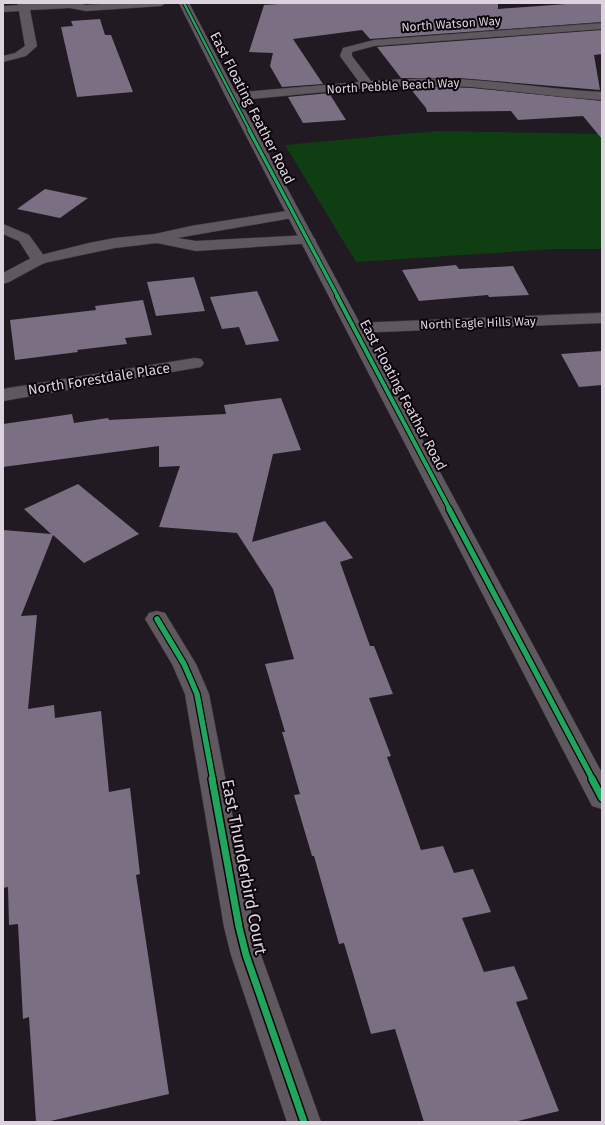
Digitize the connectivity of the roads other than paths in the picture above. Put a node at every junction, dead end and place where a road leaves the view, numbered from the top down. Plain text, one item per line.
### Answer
1 (161, 3) edge
2 (184, 3) edge
3 (74, 4) edge
4 (24, 5) edge
5 (3, 9) edge
6 (602, 26) edge
7 (3, 59) edge
8 (368, 85) junction
9 (602, 96) edge
10 (232, 97) junction
11 (293, 214) junction
12 (3, 228) edge
13 (155, 239) junction
14 (308, 240) junction
15 (39, 260) junction
16 (3, 279) edge
17 (602, 318) edge
18 (355, 328) junction
19 (195, 363) dead end
20 (3, 395) edge
21 (157, 619) dead end
22 (602, 798) edge
23 (304, 1122) edge

1 - 3 street
2 - 10 street, East Floating Feather Road
3 - 4 street
4 - 5 street
4 - 7 street
6 - 8 street, North Watson Way
8 - 9 street, North Pebble Beach Way
8 - 10 street, North Pebble Beach Way
10 - 11 street, East Floating Feather Road
11 - 13 street
11 - 14 street, East Floating Feather Road
12 - 15 street
13 - 14 street
13 - 15 street
14 - 18 street, East Floating Feather Road
15 - 16 street
17 - 18 street, North Eagle Hills Way
18 - 22 street, East Floating Feather Road
19 - 20 street, North Forestdale Place
21 - 23 street, East Thunderbird Court

